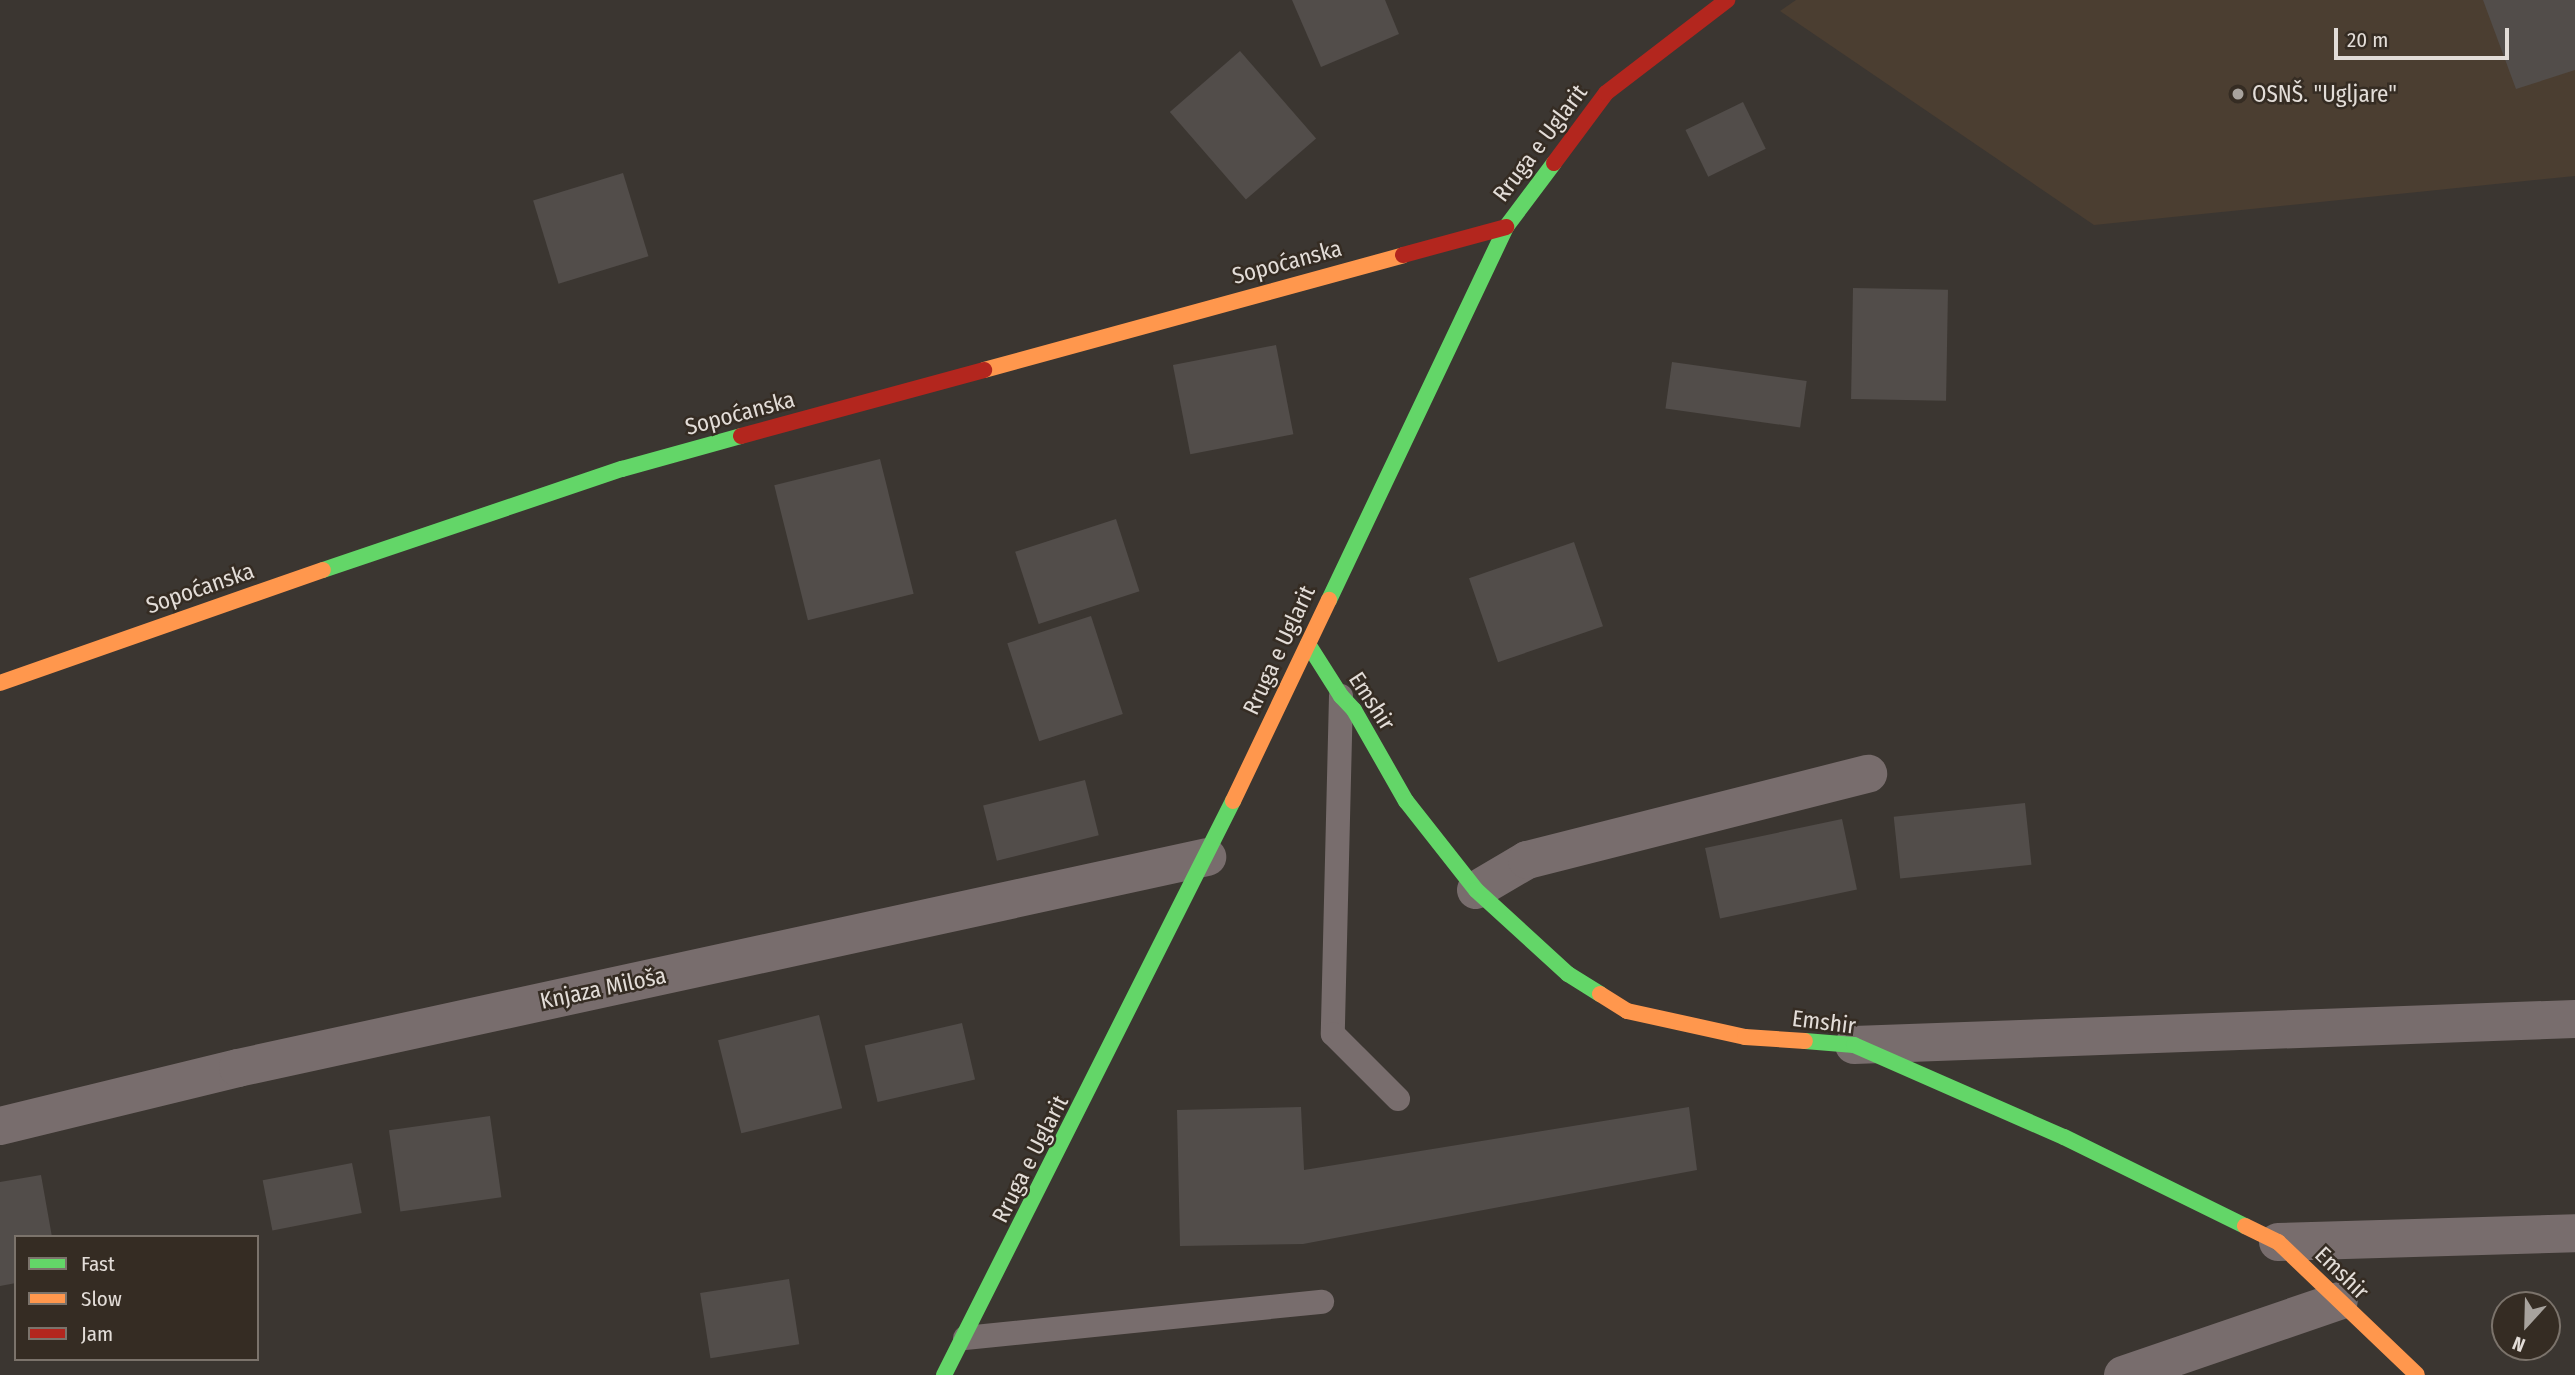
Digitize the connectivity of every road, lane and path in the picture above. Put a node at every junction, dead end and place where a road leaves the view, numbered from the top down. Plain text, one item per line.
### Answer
1 (1727, 0) edge
2 (1506, 227) junction
3 (1308, 643) junction
4 (0, 683) edge
5 (1341, 696) junction
6 (1868, 774) dead end
7 (1207, 856) junction
8 (1476, 890) junction
9 (2575, 1019) edge
10 (1854, 1045) junction
11 (1398, 1099) dead end
12 (0, 1126) edge
13 (2575, 1233) edge
14 (2278, 1242) junction
15 (2339, 1301) junction
16 (1322, 1302) dead end
17 (965, 1338) junction
18 (944, 1375) edge
19 (2123, 1375) edge
20 (2417, 1375) edge

1 - 2 street, Rruga e Uglarit
2 - 3 street, Rruga e Uglarit
2 - 4 street, Sopoćanska
3 - 5 street, Emshir
3 - 7 street, Rruga e Uglarit
5 - 8 street, Emshir
5 - 11 lane
6 - 8 street
7 - 12 street, Knjaza Miloša
7 - 17 street, Rruga e Uglarit
8 - 10 street, Emshir
9 - 10 street
10 - 14 street, Emshir
13 - 14 street
14 - 15 street, Emshir
15 - 19 street
15 - 20 street, Emshir
16 - 17 lane
17 - 18 street, Rruga e Uglarit

